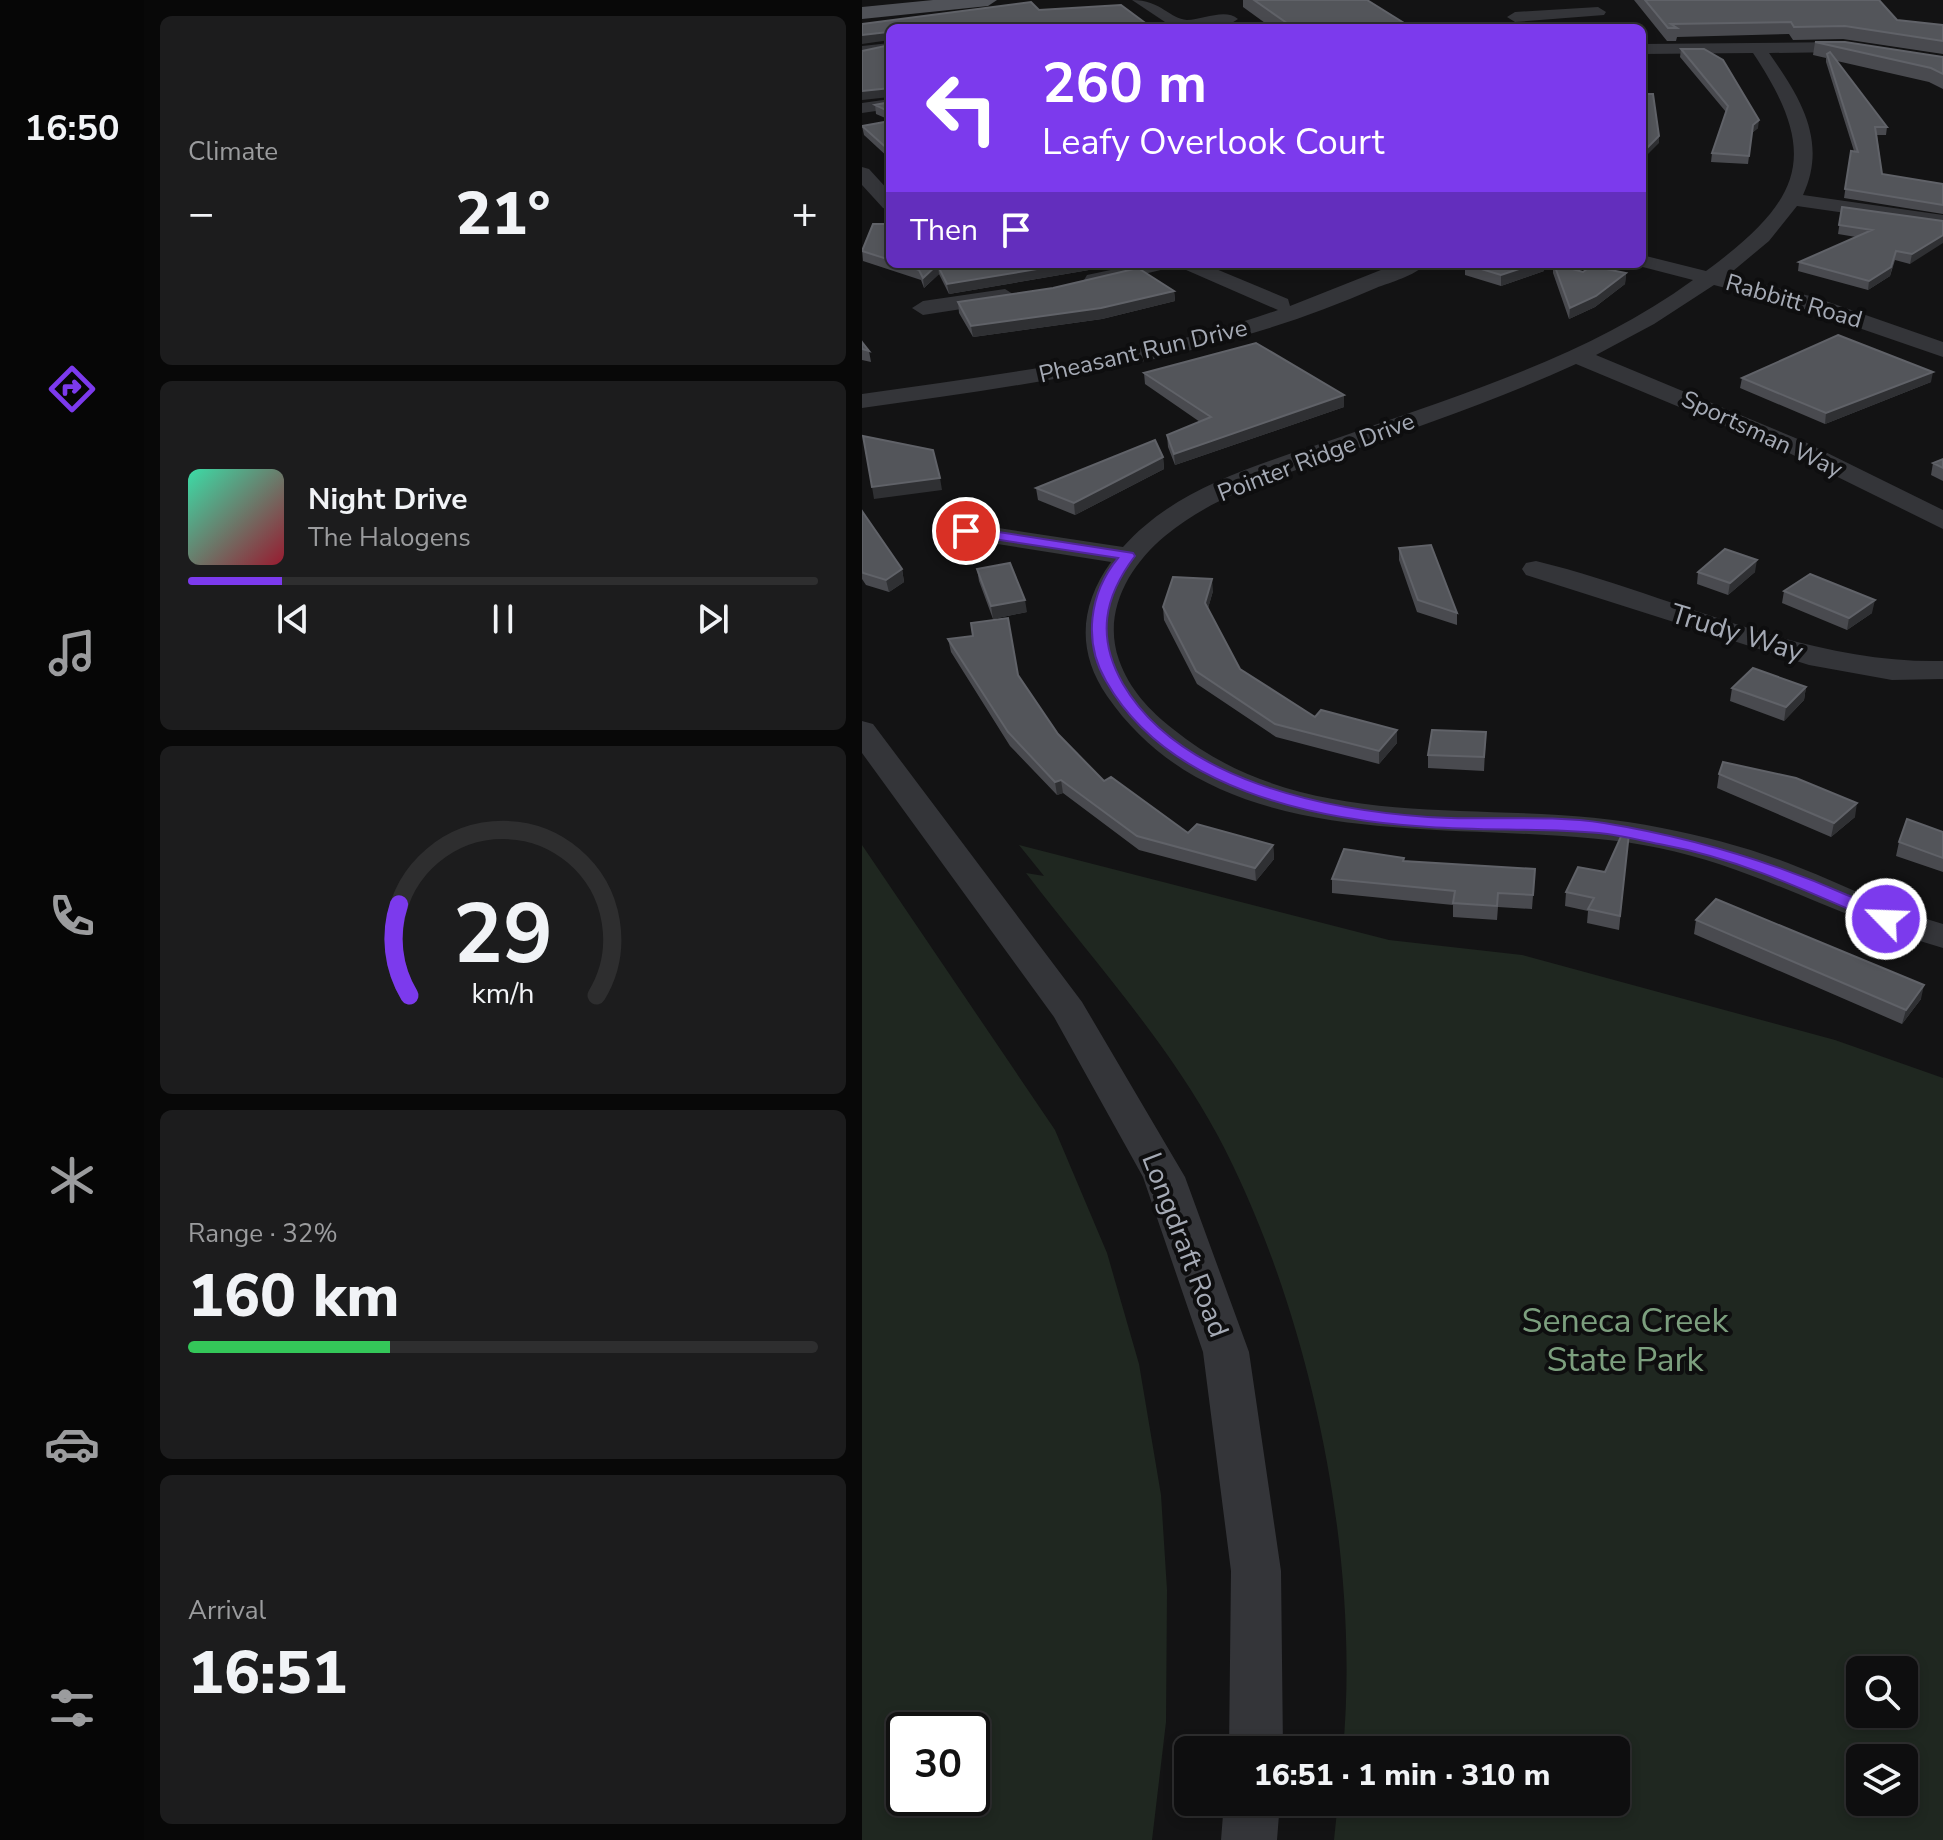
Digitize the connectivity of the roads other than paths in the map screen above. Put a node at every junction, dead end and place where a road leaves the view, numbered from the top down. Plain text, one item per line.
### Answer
1 (988, 0) edge
2 (1163, 0) edge
3 (1138, 1) edge
4 (1497, 6) dead end
5 (1598, 12) dead end
6 (862, 13) edge
7 (1230, 19) dead end
8 (1521, 22) edge
9 (1178, 24) edge
10 (1183, 24) edge
11 (1201, 24) edge
12 (1757, 47) junction
13 (886, 48) edge
14 (1646, 49) edge
15 (862, 51) edge
16 (1943, 62) edge
17 (886, 105) edge
18 (862, 108) edge
19 (862, 173) edge
20 (1790, 199) junction
21 (886, 200) edge
22 (1943, 221) edge
23 (1646, 262) edge
24 (1150, 268) edge
25 (1195, 268) edge
26 (1370, 268) edge
27 (1404, 268) edge
28 (1713, 277) junction
29 (1067, 286) edge
30 (1025, 293) edge
31 (1280, 304) junction
32 (923, 308) dead end
33 (1943, 350) edge
34 (1578, 356) junction
35 (862, 388) edge
36 (862, 401) edge
37 (1943, 521) edge
38 (966, 531) dead end
39 (1128, 556) junction
40 (1536, 569) dead end
41 (1943, 670) edge
42 (862, 731) edge
43 (1943, 936) edge
44 (1256, 1736) edge
45 (1251, 1816) edge
46 (1249, 1840) edge

1 - 6 main road
2 - 10 street
3 - 9 street
4 - 8 street
5 - 8 street
7 - 11 street
12 - 14 street
12 - 16 street
12 - 20 street, Pointer Ridge Drive
13 - 15 street
17 - 18 street
19 - 21 street
20 - 22 street
20 - 28 street, Pointer Ridge Drive
23 - 28 street, Rabbitt Road
24 - 29 street
25 - 31 street
26 - 31 street, Pheasant Run Drive
27 - 36 street, Pheasant Run Drive
28 - 33 street, Rabbitt Road
28 - 34 street, Pointer Ridge Drive
30 - 32 street
31 - 35 street, Pheasant Run Drive
34 - 37 street, Sportsman Way
34 - 39 street, Pointer Ridge Drive
38 - 39 street
39 - 43 street, Pointer Ridge Drive
40 - 41 street, Trudy Way
42 - 44 street, Longdraft Road
45 - 46 street

